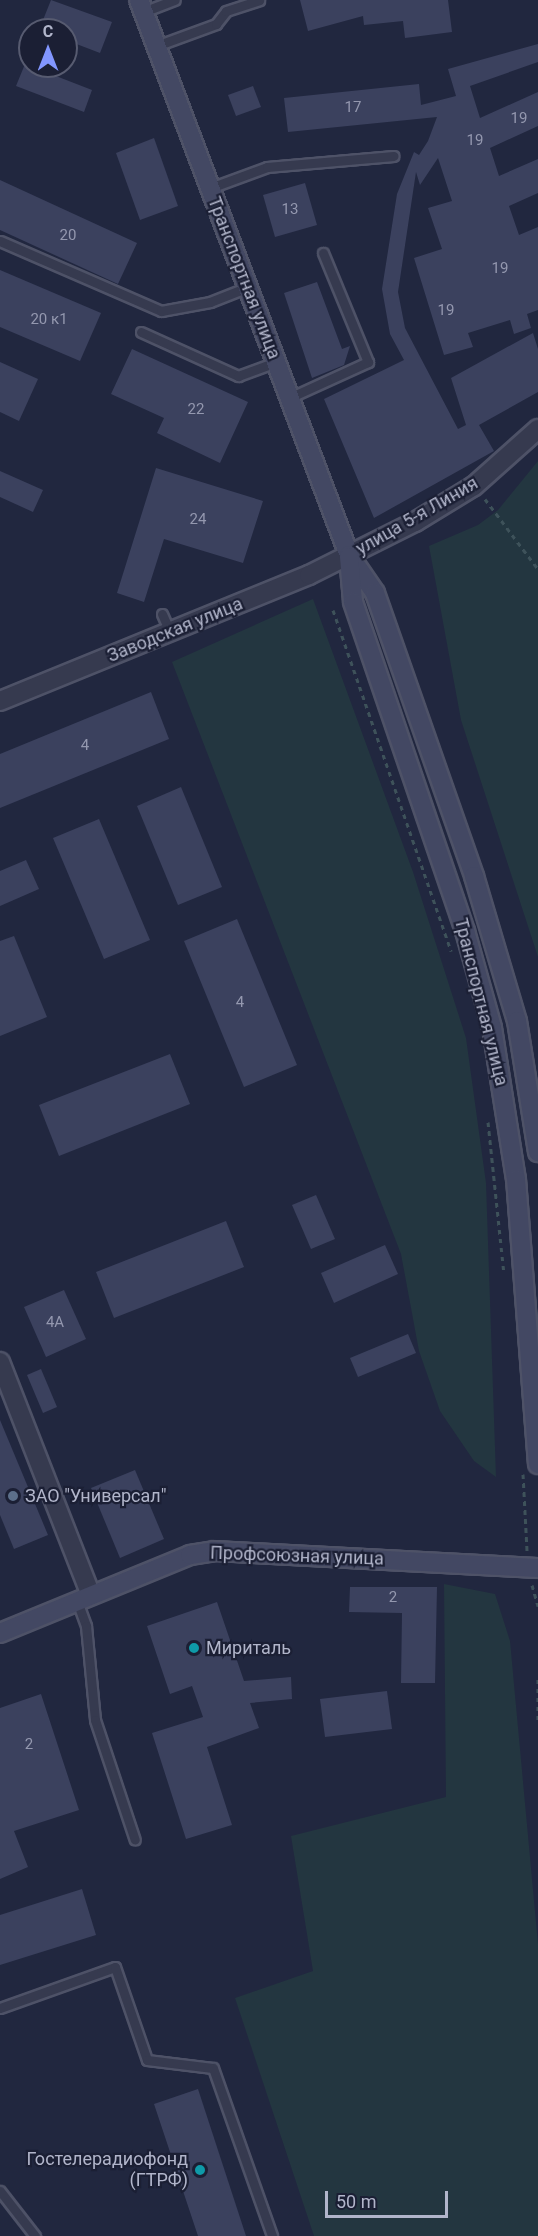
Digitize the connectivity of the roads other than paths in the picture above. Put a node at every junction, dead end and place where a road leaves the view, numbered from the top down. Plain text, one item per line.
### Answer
1 (175, 0) edge
2 (259, 0) edge
3 (141, 6) edge
4 (156, 46) junction
5 (394, 156) dead end
6 (210, 188) junction
7 (0, 241) edge
8 (323, 253) dead end
9 (248, 287) junction
10 (141, 332) dead end
11 (276, 362) junction
12 (289, 398) junction
13 (538, 429) edge
14 (349, 555) junction
15 (162, 614) dead end
16 (170, 632) junction
17 (0, 701) edge
18 (538, 1152) edge
19 (0, 1362) edge
20 (530, 1468) edge
21 (532, 1574) edge
22 (84, 1598) junction
23 (0, 1633) edge
24 (135, 1840) dead end
25 (0, 2008) edge
26 (0, 2191) edge
27 (34, 2236) edge
28 (272, 2236) edge

1 - 3 lane
2 - 4 lane
3 - 4 street, Транспортная улица
4 - 6 street, Транспортная улица
5 - 6 lane
6 - 9 street, Транспортная улица
7 - 9 lane
8 - 12 lane
9 - 11 street, Транспортная улица
10 - 11 lane
11 - 12 street, Транспортная улица
12 - 14 street, Транспортная улица
13 - 14 street, улица 5-я Линия
14 - 16 street, Заводская улица
14 - 18 street, Транспортная улица
14 - 20 street, Транспортная улица
15 - 16 lane
16 - 17 street, Заводская улица
19 - 22 street
21 - 22 street, Профсоюзная улица
22 - 23 street, Профсоюзная улица
22 - 24 lane
25 - 28 lane
26 - 27 lane

